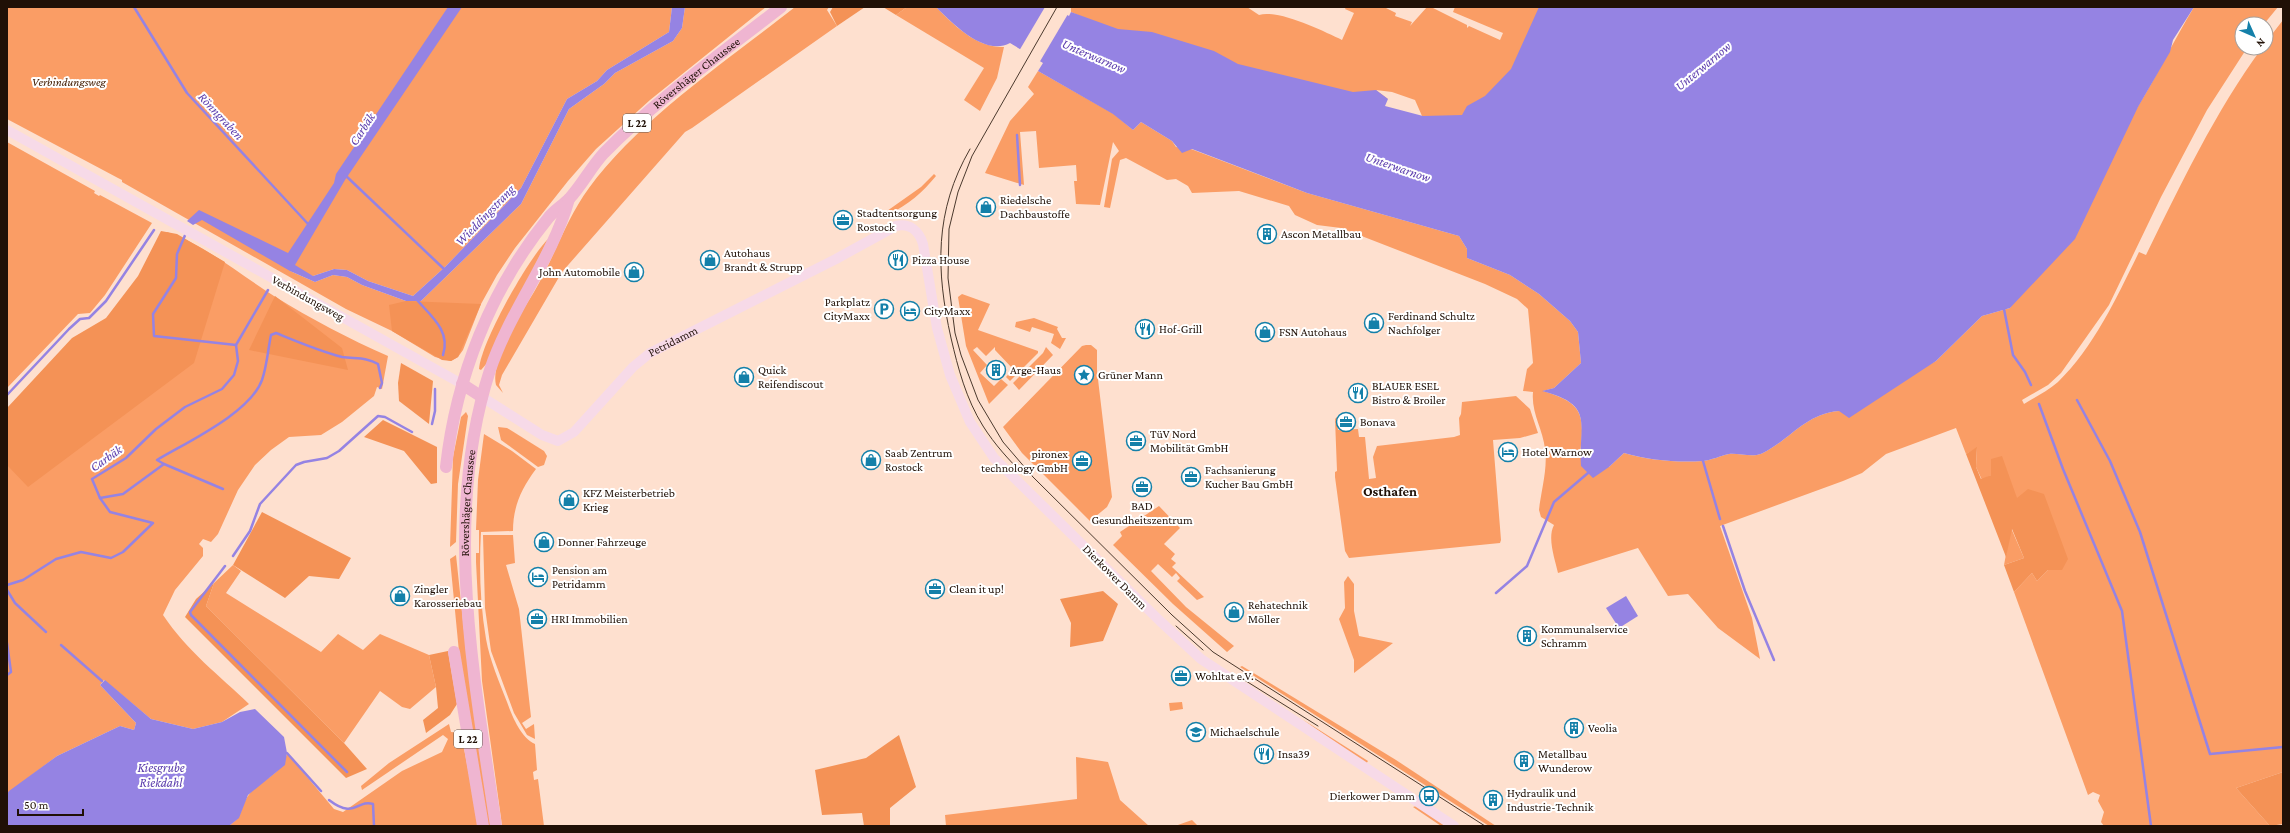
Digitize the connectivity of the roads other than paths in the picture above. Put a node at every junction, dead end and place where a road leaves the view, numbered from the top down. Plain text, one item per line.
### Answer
1 (781, 7) edge
2 (7, 130) edge
3 (569, 199) junction
4 (910, 226) joint
5 (462, 384) junction
6 (482, 397) junction
7 (446, 467) dead end
8 (454, 652) dead end
9 (483, 826) edge
10 (496, 826) edge
11 (1454, 826) edge

1 - 3 main road, Rövershäger Chaussee / L 22
2 - 5 street, Verbindungsweg
3 - 5 main road, Rövershäger Chaussee / L 22
3 - 6 main road, Rövershäger Chaussee / L 22
4 - 6 street, Petridamm
4 - 11 street, Dierkower Damm
5 - 6 main road, Petridamm
5 - 7 main road, Rövershäger Chaussee / L 22
6 - 10 main road, Rövershäger Chaussee / L 22
8 - 9 main road, L 22

